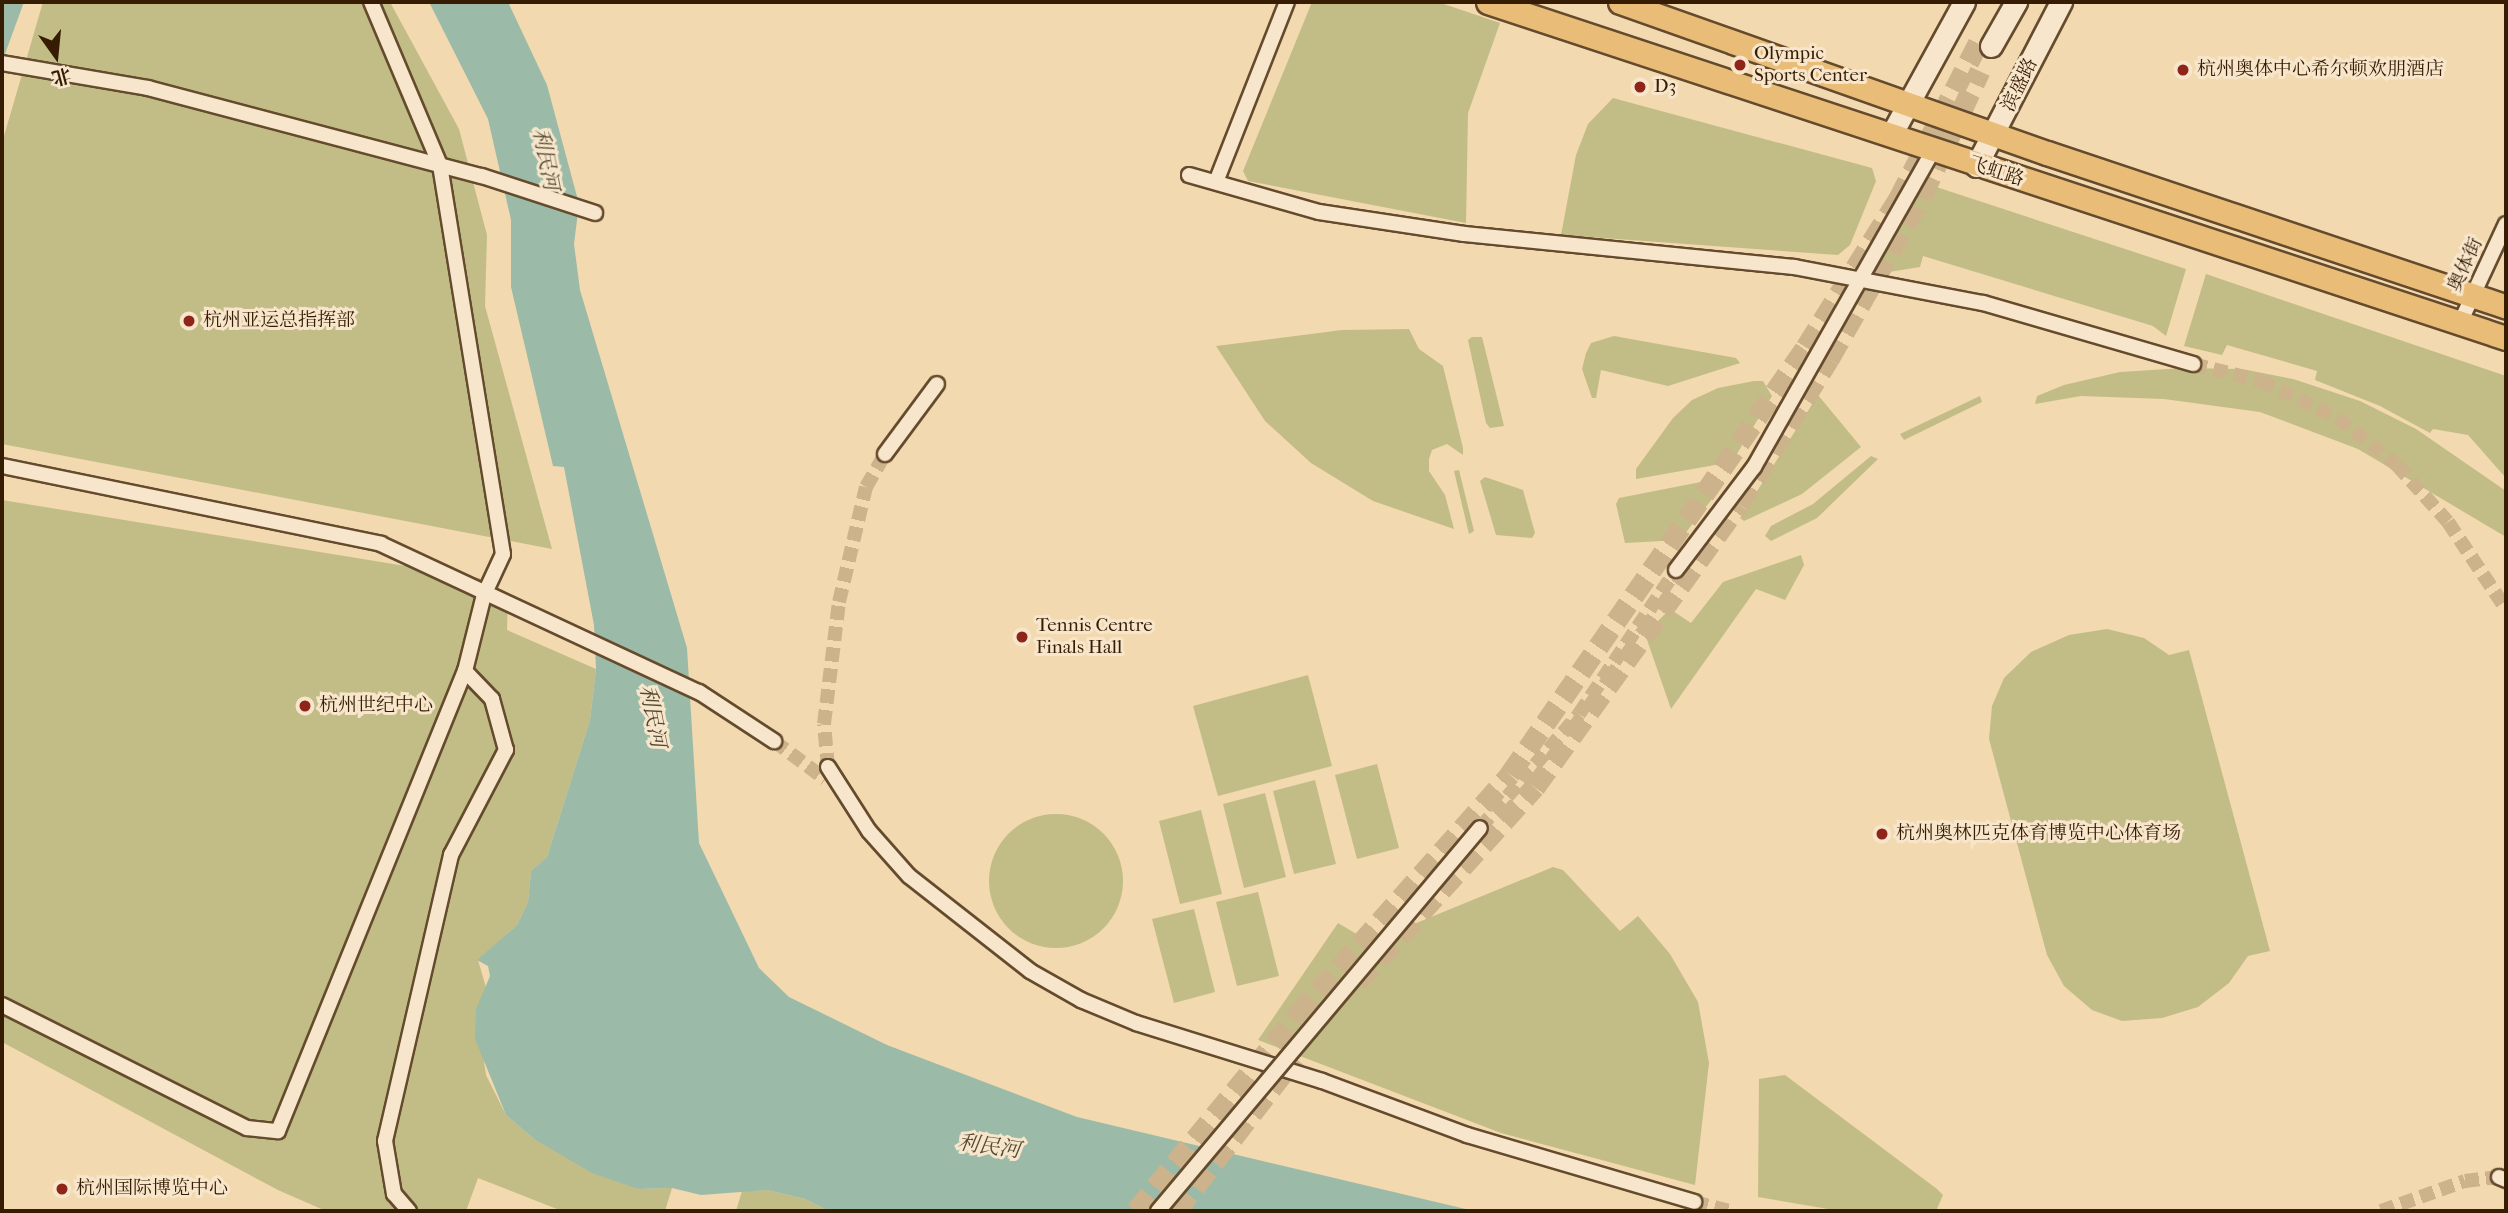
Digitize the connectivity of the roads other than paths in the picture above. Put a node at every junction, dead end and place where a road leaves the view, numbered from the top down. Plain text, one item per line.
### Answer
1 (371, 2) edge
2 (1287, 2) edge
3 (1488, 2) edge
4 (1620, 2) edge
5 (1964, 2) edge
6 (2001, 2) edge
7 (2016, 2) edge
8 (2061, 2) edge
9 (2, 63) edge
10 (1907, 101) junction
11 (1996, 134) junction
12 (1891, 135) junction
13 (1933, 150) junction
14 (440, 165) junction
15 (1976, 166) junction
16 (1189, 175) dead end
17 (1216, 182) junction
18 (595, 213) dead end
19 (2506, 224) edge
20 (1860, 280) junction
21 (2473, 296) junction
22 (2506, 307) edge
23 (2460, 323) junction
24 (2506, 338) edge
25 (2193, 364) tunnel mouth
26 (937, 384) dead end
27 (885, 454) tunnel mouth
28 (2, 466) edge
29 (1676, 570) tunnel mouth
30 (484, 595) junction
31 (465, 671) junction
32 (774, 741) tunnel mouth
33 (830, 777) tunnel mouth
34 (1480, 828) tunnel mouth
35 (2, 1005) edge
36 (1694, 1202) tunnel mouth
37 (409, 1211) edge
38 (1158, 1211) edge

1 - 14 street
2 - 17 street
3 - 12 main road, 飞虹路
4 - 10 main road, 飞虹路
5 - 10 main road
6 - 7 main road
8 - 11 main road, 滨盛路
9 - 14 street
10 - 11 main road, 飞虹路
10 - 12 main road
11 - 15 main road, 滨盛路
11 - 21 main road, 飞虹路
12 - 13 main road, 飞虹路
13 - 15 main road, 飞虹路
13 - 20 street
14 - 18 street
14 - 30 street
15 - 23 main road, 飞虹路
16 - 17 street
17 - 20 street
19 - 21 street, 奥体街
20 - 25 street
20 - 29 street
21 - 22 main road, 飞虹路
21 - 23 street, 奥体街
23 - 24 main road, 飞虹路
26 - 27 street
28 - 30 street
30 - 31 street
30 - 32 street
31 - 35 street
31 - 37 street
33 - 36 street
34 - 38 street, bridge

